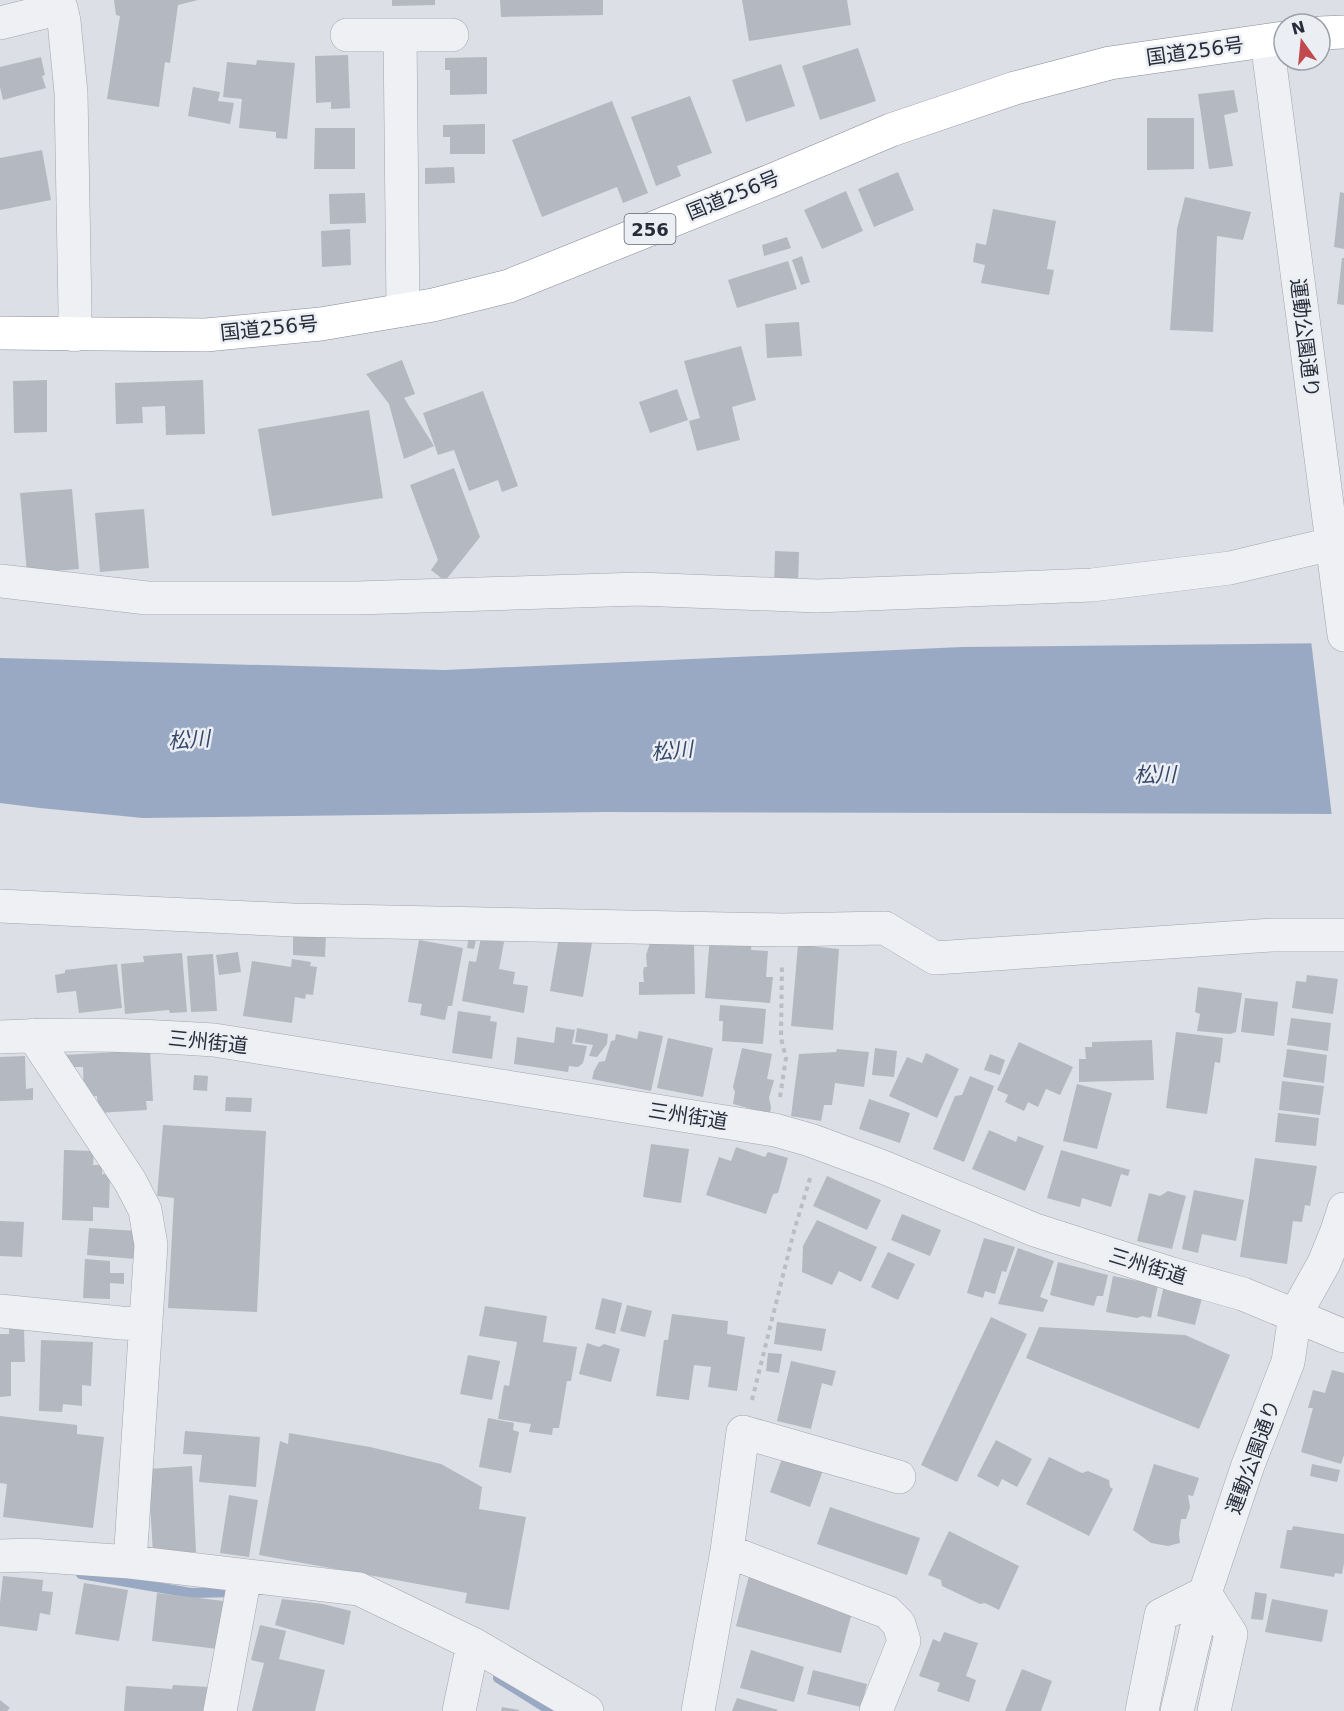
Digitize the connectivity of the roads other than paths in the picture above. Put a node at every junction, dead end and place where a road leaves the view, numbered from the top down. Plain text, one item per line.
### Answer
1 (0, 23) edge
2 (347, 34) dead end
3 (400, 35) junction
4 (452, 35) dead end
5 (1272, 41) edge
6 (1280, 72) edge
7 (403, 310) junction
8 (0, 333) edge
9 (74, 335) junction
10 (1337, 548) edge
11 (0, 581) edge
12 (1344, 635) edge
13 (0, 906) edge
14 (1344, 935) edge
15 (33, 1035) junction
16 (0, 1037) edge
17 (1344, 1209) edge
18 (0, 1311) edge
19 (1295, 1315) junction
20 (146, 1324) junction
21 (1344, 1336) edge
22 (899, 1477) dead end
23 (727, 1551) junction
24 (0, 1556) edge
25 (130, 1562) junction
26 (244, 1579) junction
27 (1205, 1593) junction
28 (470, 1656) junction
29 (220, 1711) edge
30 (459, 1711) edge
31 (587, 1711) edge
32 (698, 1711) edge
33 (876, 1711) edge
34 (1142, 1711) edge
35 (1177, 1711) edge
36 (1214, 1711) edge

1 - 9 street
2 - 3 street
3 - 4 street
3 - 7 street
5 - 7 highway, 国道256号 / 256
6 - 10 street, 運動公園通り
7 - 9 highway, 国道256号 / 256
8 - 9 highway, 国道256号 / 256
10 - 11 street
10 - 12 street, 運動公園通り
13 - 14 street
15 - 16 street, 三州街道
15 - 19 street, 三州街道
15 - 20 street
17 - 19 street, 運動公園通り
18 - 20 street
19 - 21 street, 三州街道
19 - 27 street, 運動公園通り
20 - 25 street
22 - 23 street
23 - 32 street
23 - 33 street
24 - 25 street
25 - 26 street
26 - 28 street
26 - 29 street
27 - 34 street
27 - 35 street, 運動公園通り
27 - 36 street
28 - 30 street
28 - 31 street

